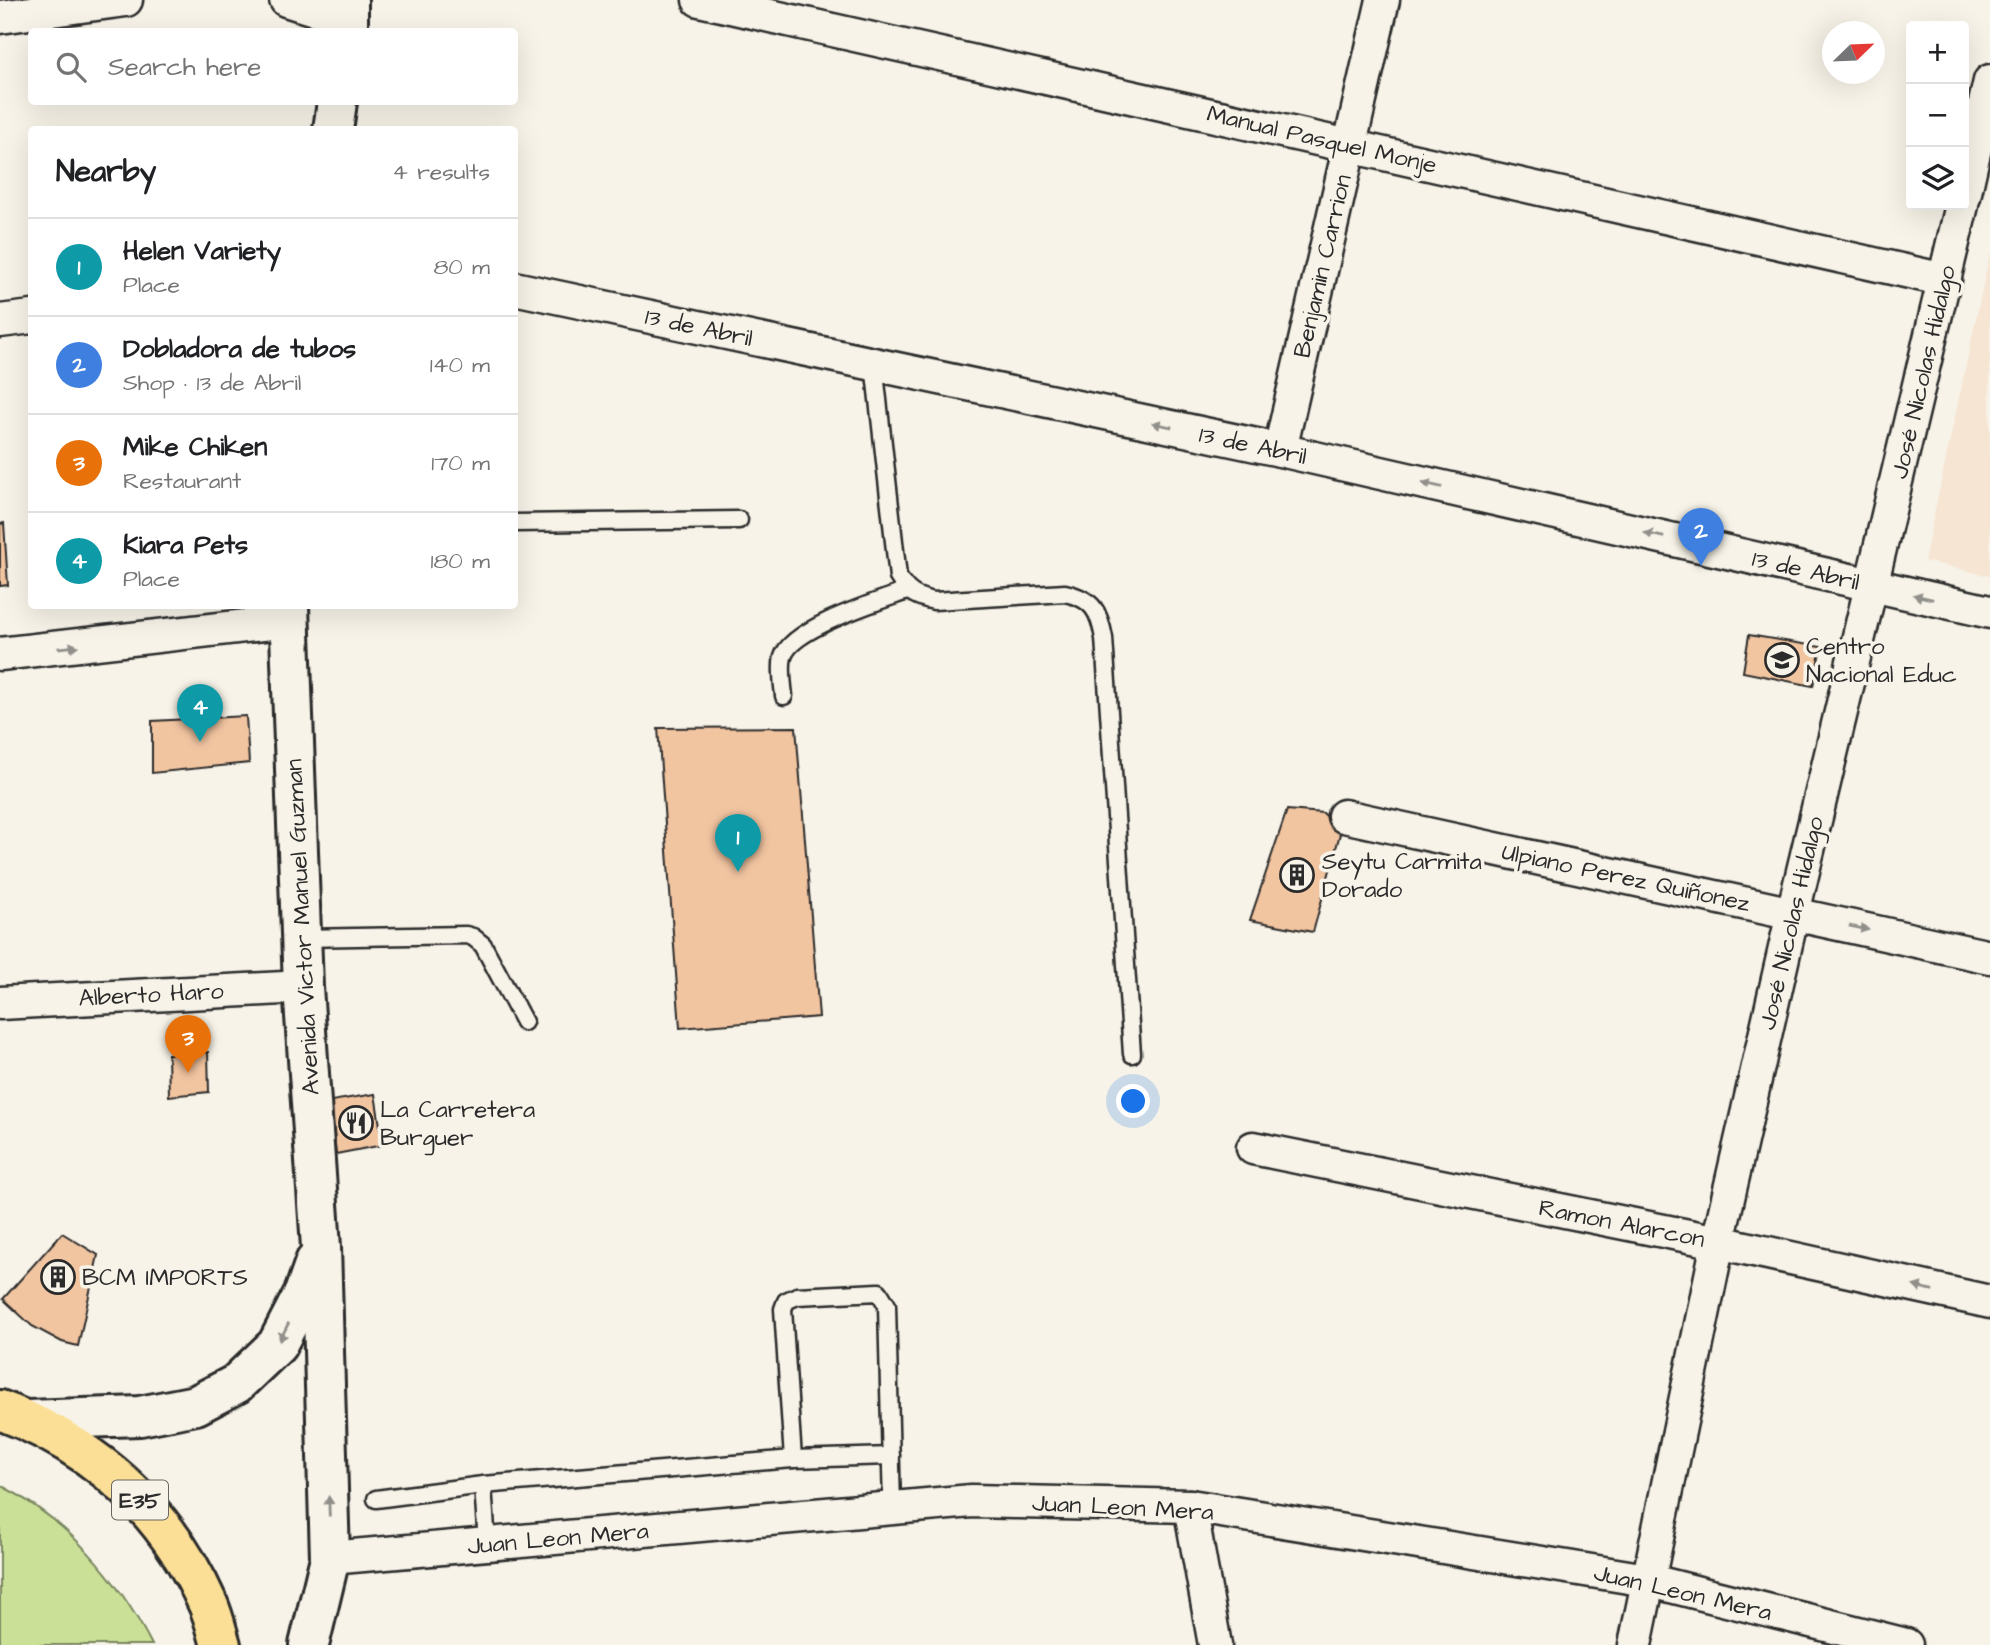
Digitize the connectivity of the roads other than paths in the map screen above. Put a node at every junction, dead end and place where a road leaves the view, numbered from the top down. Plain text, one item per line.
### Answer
1 (126, 0) edge
2 (286, 0) edge
3 (699, 0) edge
4 (1383, 0) edge
5 (353, 13) edge
6 (0, 17) edge
7 (1990, 80) edge
8 (337, 105) edge
9 (334, 126) edge
10 (1350, 145) junction
11 (1969, 174) edge
12 (1961, 210) edge
13 (1945, 280) junction
14 (518, 289) edge
15 (28, 318) edge
16 (0, 321) edge
17 (874, 363) junction
18 (1280, 450) junction
19 (739, 520) dead end
20 (518, 523) edge
21 (1872, 585) junction
22 (907, 591) junction
23 (1990, 612) edge
24 (289, 613) edge
25 (0, 654) edge
26 (784, 696) dead end
27 (1344, 816) dead end
28 (1793, 913) junction
29 (301, 937) junction
30 (1990, 957) edge
31 (303, 987) junction
32 (0, 1003) edge
33 (524, 1022) dead end
34 (1132, 1054) dead end
35 (1253, 1148) dead end
36 (1718, 1242) junction
37 (321, 1247) junction
38 (1990, 1303) edge
39 (14, 1415) edge
40 (891, 1456) junction
41 (793, 1459) junction
42 (483, 1485) junction
43 (376, 1499) dead end
44 (1190, 1506) junction
45 (892, 1508) junction
46 (487, 1544) junction
47 (330, 1558) junction
48 (1647, 1580) junction
49 (221, 1645) edge
50 (309, 1645) edge
51 (1215, 1645) edge
52 (1635, 1645) edge
53 (1906, 1645) edge

1 - 6 street
2 - 5 street
3 - 10 street, Manual Pasquel Monje
4 - 10 street, Benjamin Carrion
7 - 11 street
8 - 9 street
10 - 13 street, Manual Pasquel Monje
10 - 18 street, Benjamin Carrion
12 - 13 street, José Nicolas Hidalgo
13 - 21 street, José Nicolas Hidalgo
14 - 17 street, 13 de Abril
15 - 16 street
18 -> 17 street, 13 de Abril
17 - 22 lane
21 -> 18 street, 13 de Abril
19 - 20 lane
23 -> 21 street, 13 de Abril
21 - 28 street, José Nicolas Hidalgo
22 - 26 lane
22 - 34 lane
25 -> 24 street
24 - 29 street, Avenida Victor Manuel Guzman
27 - 28 street, Ulpiano Perez Quiñonez
28 -> 30 street, Ulpiano Perez Quiñonez
28 - 36 street, José Nicolas Hidalgo
29 - 31 street, Avenida Victor Manuel Guzman
29 - 33 lane
31 - 32 street, Alberto Haro
31 - 37 street, Avenida Victor Manuel Guzman
35 - 36 street, Ramon Alarcon
38 -> 36 street, Ramon Alarcon
36 - 48 street, José Nicolas Hidalgo
37 -> 39 street, Avenida Victor Manuel Guzman
47 -> 37 street, Avenida Victor Manuel Guzman
39 - 49 highway, E35
40 - 41 lane
40 - 41 lane
40 - 45 lane
41 - 42 lane
42 - 43 lane
42 - 46 lane
44 - 45 street, Juan Leon Mera
44 - 48 street, Juan Leon Mera
44 - 51 street
45 - 46 street, Juan Leon Mera
46 - 47 street, Juan Leon Mera
47 - 50 street, Avenida Victor Manuel Guzman
48 - 52 street, José Nicolas Hidalgo
48 - 53 street, Juan Leon Mera

